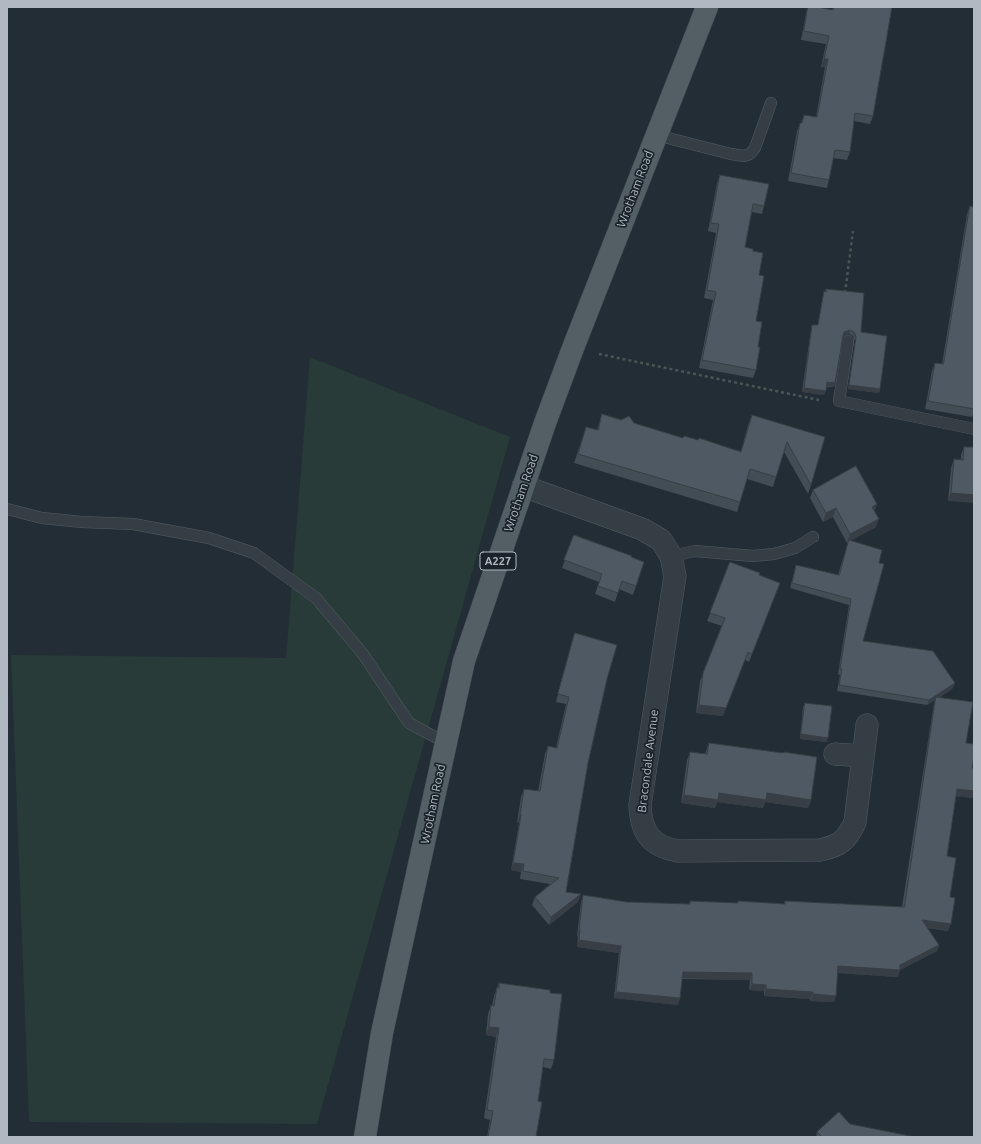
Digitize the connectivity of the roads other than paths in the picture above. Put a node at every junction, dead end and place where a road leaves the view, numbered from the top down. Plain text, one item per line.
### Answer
1 (707, 7) edge
2 (771, 103) dead end
3 (656, 135) junction
4 (848, 341) dead end
5 (974, 429) edge
6 (523, 486) junction
7 (7, 509) edge
8 (813, 537) dead end
9 (671, 556) junction
10 (867, 725) dead end
11 (446, 743) junction
12 (835, 754) dead end
13 (863, 756) junction
14 (365, 1137) edge

1 - 3 main road, Wrotham Road / A227
2 - 3 lane
3 - 6 main road, Wrotham Road / A227
4 - 5 lane
6 - 9 street, Bracondale Avenue
6 - 11 main road, Wrotham Road / A227
7 - 11 lane
8 - 9 lane
9 - 13 street, Bracondale Avenue
10 - 13 street, Bracondale Avenue
11 - 14 main road, Wrotham Road / A227
12 - 13 street

